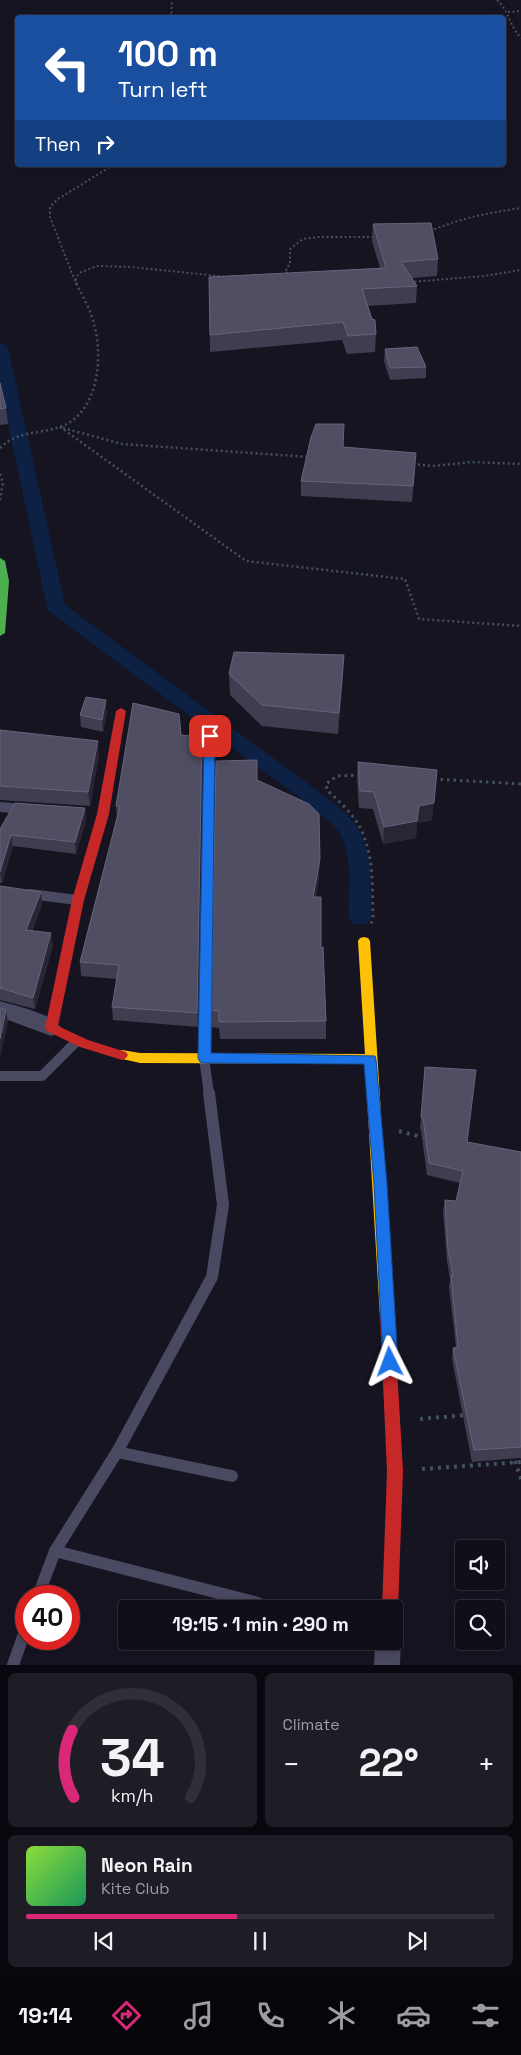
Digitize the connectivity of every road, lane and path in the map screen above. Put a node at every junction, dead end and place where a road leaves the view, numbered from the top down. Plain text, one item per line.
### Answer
1 (172, 0) edge
2 (497, 0) edge
3 (521, 11) edge
4 (508, 12) junction
5 (171, 15) edge
6 (521, 38) edge
7 (110, 167) edge
8 (521, 208) edge
9 (423, 234) edge
10 (378, 237) edge
11 (521, 270) edge
12 (294, 276) edge
13 (231, 277) edge
14 (75, 281) junction
15 (410, 282) edge
16 (60, 427) junction
17 (0, 448) edge
18 (311, 457) edge
19 (405, 464) edge
20 (521, 464) edge
21 (0, 474) edge
22 (0, 500) edge
23 (0, 561) edge
24 (521, 626) edge
25 (0, 632) edge
26 (121, 711) dead end
27 (210, 736) dead end
28 (364, 775) edge
29 (424, 778) edge
30 (521, 784) edge
31 (0, 807) edge
32 (37, 810) edge
33 (20, 892) edge
34 (78, 900) junction
35 (364, 941) joint
36 (0, 1009) edge
37 (51, 1028) junction
38 (76, 1042) junction
39 (204, 1058) junction
40 (370, 1060) junction
41 (0, 1076) edge
42 (376, 1126) junction
43 (434, 1140) edge
44 (472, 1414) edge
45 (394, 1422) junction
46 (117, 1452) junction
47 (515, 1453) edge
48 (515, 1462) junction
49 (521, 1462) edge
50 (395, 1471) junction
51 (232, 1476) dead end
52 (521, 1479) edge
53 (55, 1551) junction
54 (42, 1585) edge
55 (246, 1600) edge
56 (390, 1600) edge
57 (18, 1650) edge
58 (388, 1650) edge
59 (13, 1665) edge
60 (388, 1665) edge

1 - 5 path
2 - 4 path
3 - 4 path
4 - 6 path
7 - 14 path
8 - 9 path
10 - 12 path
11 - 15 path
13 - 14 path
14 - 16 path
16 - 17 path
16 - 18 path
16 - 24 path
19 - 20 path
21 - 22 path
23 - 25 street
26 - 34 street
27 - 39 lane
28 - 35 path
29 - 30 path
31 - 32 lane
33 - 34 lane
34 - 37 street
35 - 40 street
36 - 37 street
37 - 38 street
38 - 39 street
38 - 41 lane
39 - 40 street
39 - 46 lane
40 - 42 street
42 - 43 path
42 - 45 street
44 - 45 path
45 - 50 street
46 - 51 lane
46 - 53 lane
47 - 48 path
48 - 49 path
48 - 50 path
48 - 52 path
50 - 56 street
53 - 54 lane
53 - 55 lane
57 - 59 lane
58 - 60 street

